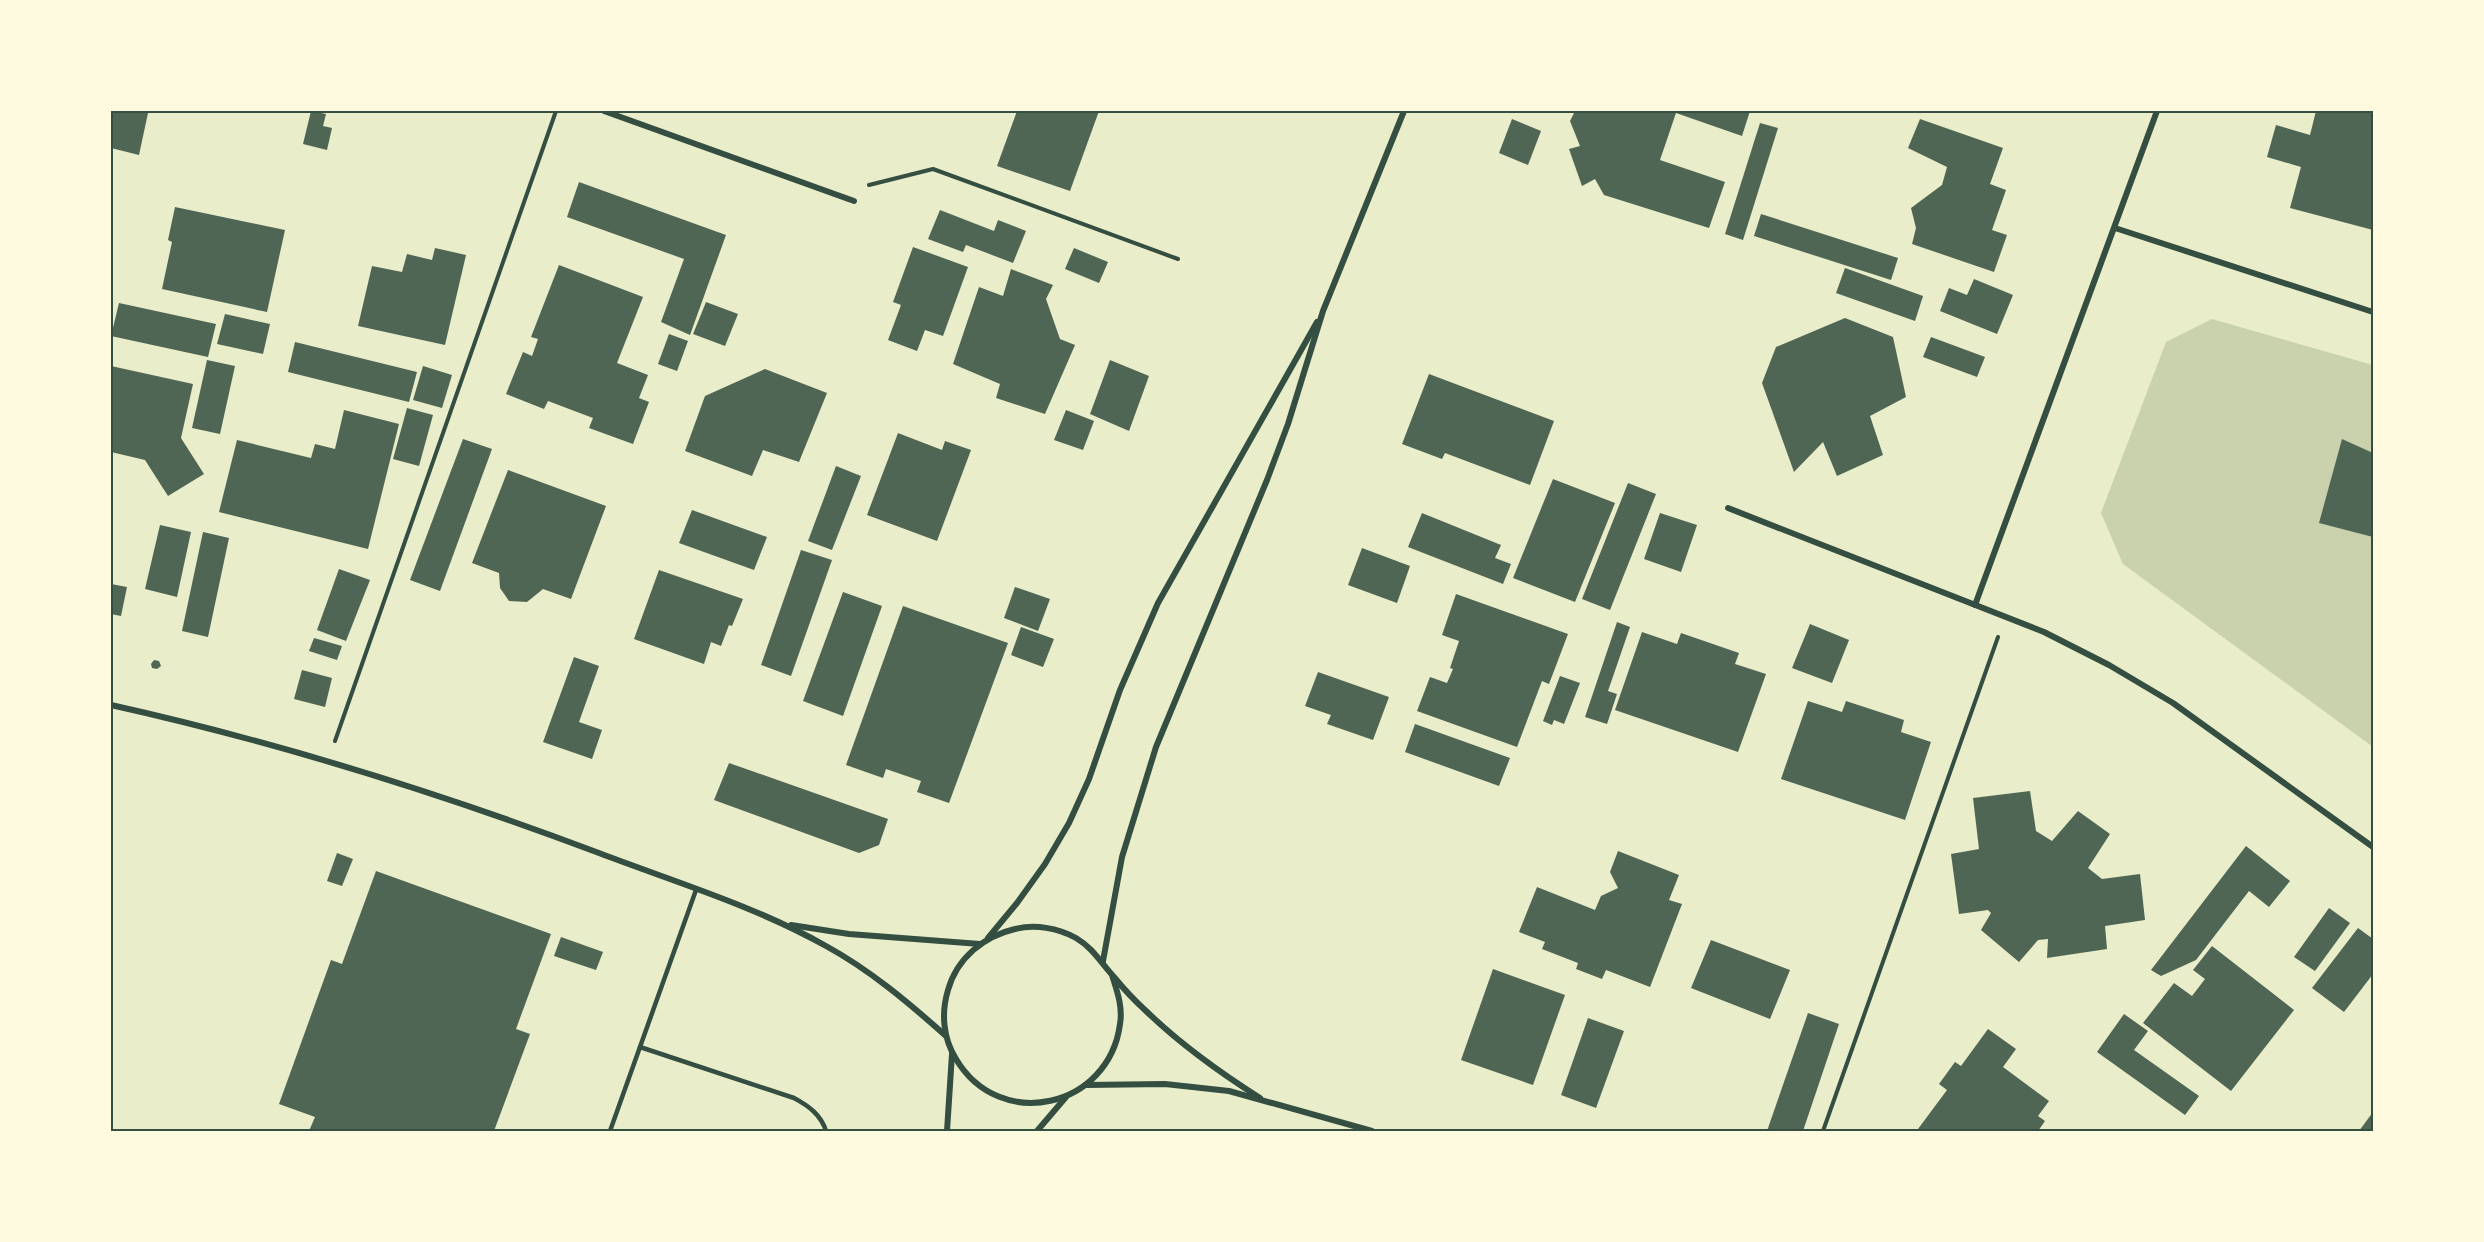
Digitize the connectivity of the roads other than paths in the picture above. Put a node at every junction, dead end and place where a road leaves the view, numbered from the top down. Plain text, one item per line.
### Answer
1 (604, 111) edge
2 (1404, 111) edge
3 (2157, 111) edge
4 (854, 201) dead end
5 (2115, 228) junction
6 (1323, 311) junction
7 (2373, 312) edge
8 (1728, 508) dead end
9 (1975, 604) junction
10 (111, 705) edge
11 (2373, 847) edge
12 (696, 890) junction
13 (785, 924) junction
14 (987, 939) junction
15 (980, 944) junction
16 (1103, 961) junction
17 (1112, 975) junction
18 (946, 1036) junction
19 (640, 1047) junction
20 (952, 1053) junction
21 (1086, 1085) junction
22 (1068, 1096) junction
23 (1260, 1098) junction
24 (610, 1131) edge
25 (826, 1131) edge
26 (947, 1131) edge
27 (1037, 1131) edge
28 (1372, 1131) edge

1 - 4 street
2 - 6 street
3 - 5 street
5 - 7 street
5 - 9 street
6 - 14 street
6 - 16 street
8 - 9 street
9 - 11 street
10 - 12 street
12 - 13 street
12 - 19 lane
13 - 15 street
13 - 18 street
14 - 15 street
14 - 16 street
15 - 18 street
16 - 17 street
17 - 21 street
17 - 23 street
18 - 20 street
19 - 24 lane
19 - 25 lane
20 - 22 street
20 - 26 street
21 - 22 street
21 - 23 street
22 - 27 street
23 - 28 street

